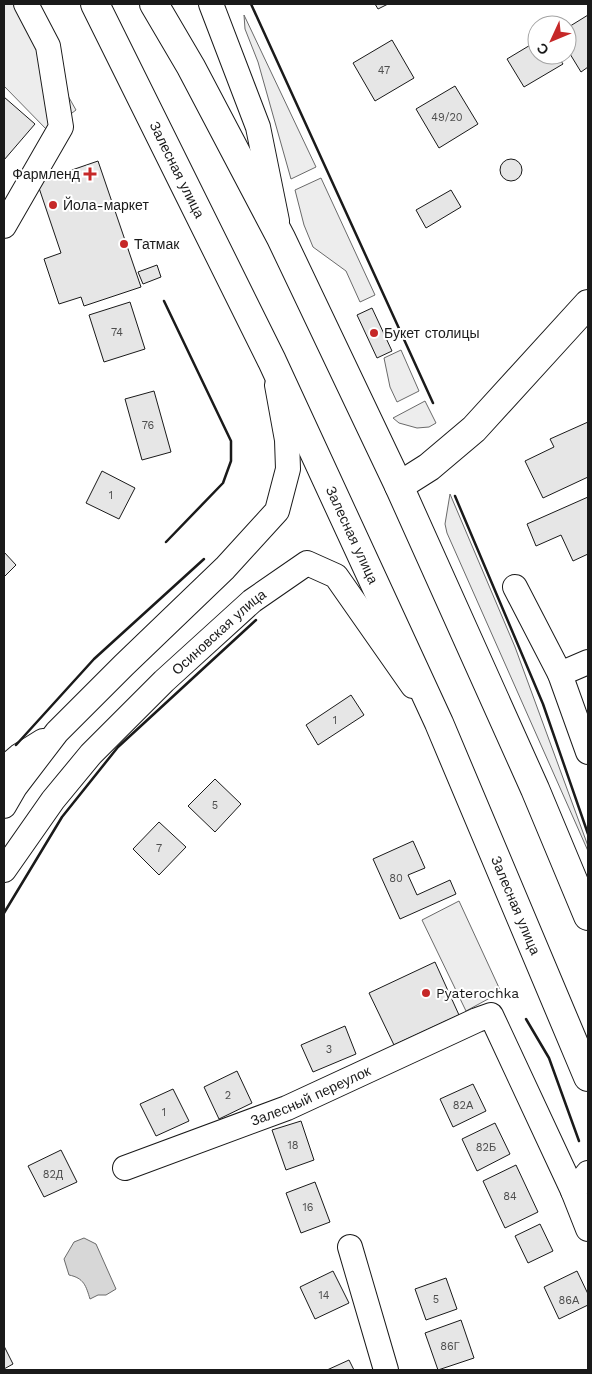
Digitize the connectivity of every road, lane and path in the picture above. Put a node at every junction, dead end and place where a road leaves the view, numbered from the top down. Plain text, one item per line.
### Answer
1 (26, 4) edge
2 (95, 4) edge
3 (154, 4) edge
4 (211, 4) edge
5 (4, 226) edge
6 (281, 238) junction
7 (588, 304) edge
8 (272, 361) junction
9 (398, 486) junction
10 (515, 588) dead end
11 (588, 662) edge
12 (560, 674) junction
13 (439, 723) junction
14 (58, 732) junction
15 (588, 752) edge
16 (4, 769) edge
17 (4, 806) edge
18 (4, 870) edge
19 (588, 916) edge
20 (588, 1077) edge
21 (125, 1168) dead end
22 (588, 1173) edge
23 (572, 1191) junction
24 (588, 1229) edge
25 (350, 1247) dead end
26 (386, 1370) edge

1 - 5 street
2 - 8 main road, Залесная улица
3 - 6 main road
4 - 6 street
6 - 9 main road
7 - 9 main road
8 - 13 main road, Залесная улица
8 - 14 street
9 - 19 main road
10 - 12 street
11 - 12 street
12 - 15 street
13 - 18 street, Осиновская улица
13 - 20 main road, Залесная улица
14 - 16 street
14 - 17 street
21 - 23 street, Залесный переулок
22 - 23 street
23 - 24 street
25 - 26 street

